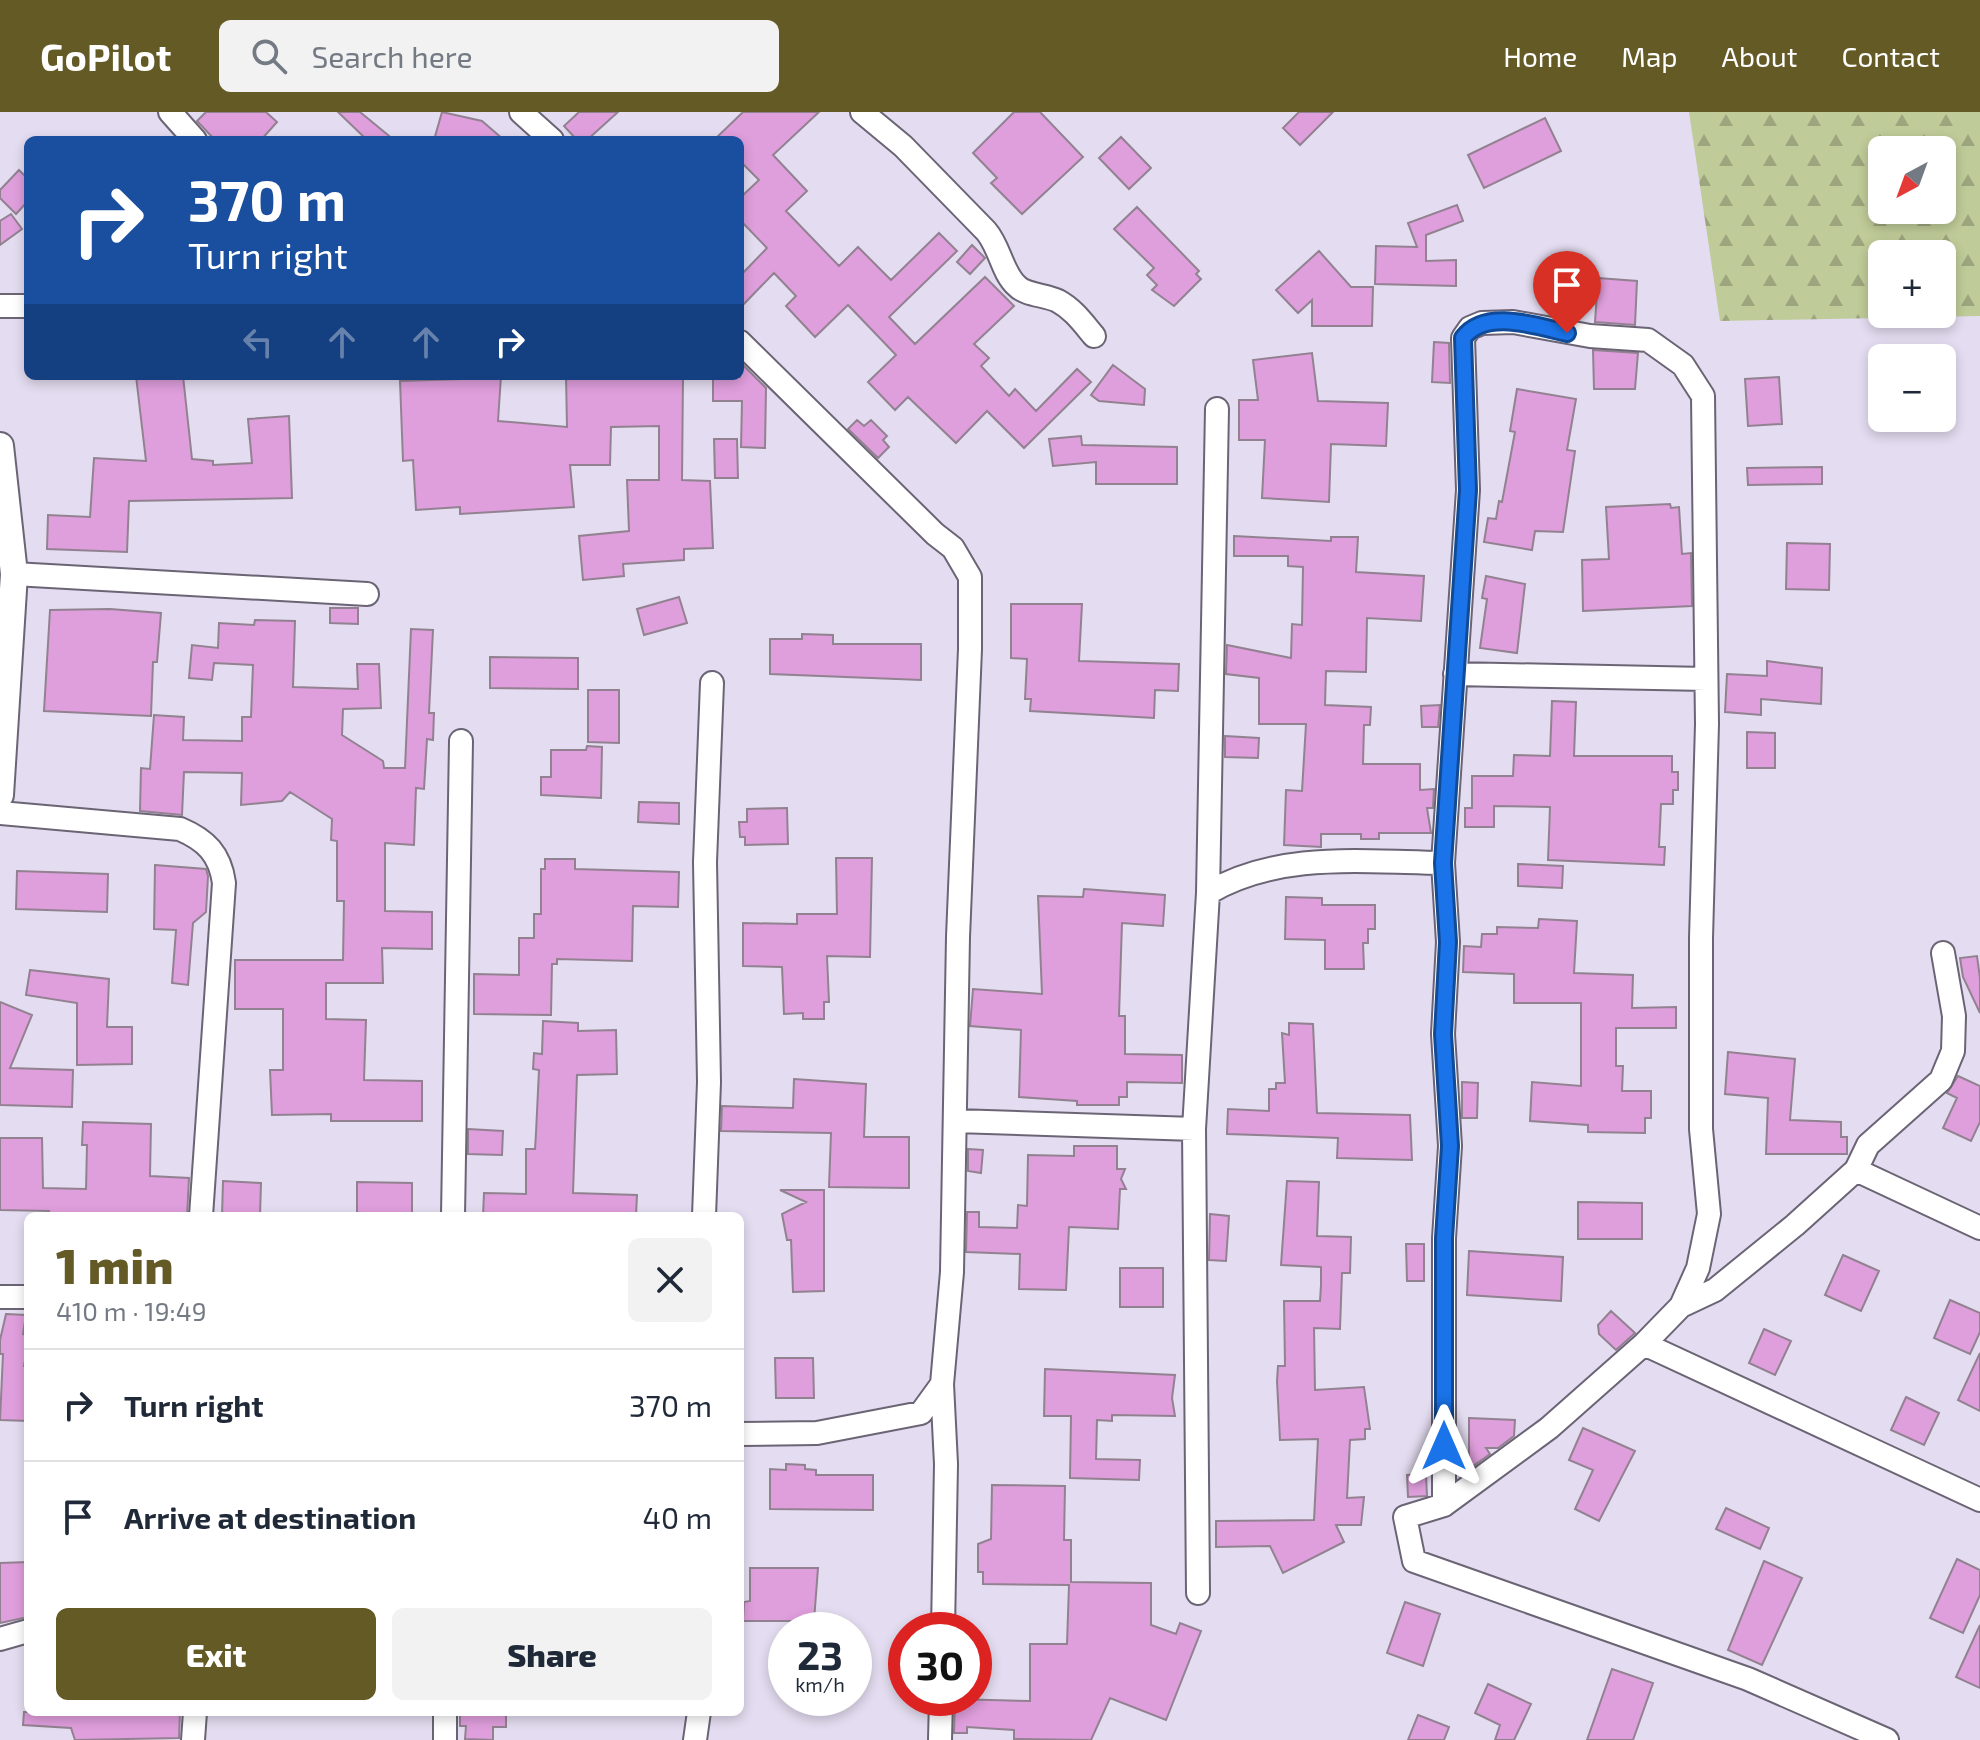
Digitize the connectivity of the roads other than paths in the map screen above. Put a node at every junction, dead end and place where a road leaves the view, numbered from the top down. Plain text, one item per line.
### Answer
1 (170, 112) edge
2 (521, 112) edge
3 (862, 112) edge
4 (191, 136) edge
5 (548, 136) edge
6 (0, 306) edge
7 (24, 306) edge
8 (1094, 336) dead end
9 (744, 346) edge
10 (1217, 409) dead end
11 (0, 446) edge
12 (5, 522) edge
13 (14, 574) junction
14 (367, 594) dead end
15 (1455, 674) junction
16 (1706, 679) junction
17 (712, 683) dead end
18 (461, 741) dead end
19 (0, 795) edge
20 (0, 813) edge
21 (1443, 863) junction
22 (1208, 893) junction
23 (1943, 953) dead end
24 (956, 1121) junction
25 (1194, 1129) junction
26 (1856, 1170) junction
27 (201, 1212) edge
28 (453, 1212) edge
29 (704, 1212) edge
30 (1980, 1228) edge
31 (0, 1297) edge
32 (24, 1297) edge
33 (1681, 1306) junction
34 (1644, 1344) junction
35 (942, 1384) junction
36 (921, 1413) junction
37 (744, 1434) edge
38 (945, 1436) junction
39 (1980, 1500) edge
40 (1444, 1505) junction
41 (1198, 1593) dead end
42 (943, 1612) edge
43 (24, 1632) edge
44 (0, 1639) edge
45 (195, 1716) edge
46 (445, 1716) edge
47 (698, 1716) edge
48 (941, 1716) edge
49 (193, 1740) edge
50 (445, 1740) edge
51 (695, 1740) edge
52 (940, 1740) edge
53 (1887, 1740) edge

1 - 4 street
2 - 5 street
3 - 8 street
6 - 7 street
9 - 24 street
10 - 22 street
11 - 12 street
12 - 13 street
13 - 14 street
13 - 19 street
15 - 16 street
15 - 16 street
15 - 21 street
16 - 33 street
17 - 29 street
18 - 28 street
20 - 27 street
21 - 22 street
21 - 40 street
22 - 25 street
23 - 26 street
24 - 25 street
24 - 35 street
25 - 41 street
26 - 30 street
26 - 33 street
31 - 32 street
33 - 34 street
34 - 39 street
34 - 40 street
35 - 36 street
35 - 38 street
36 - 37 street
36 - 38 street
38 - 42 street
40 - 53 street
43 - 44 street
45 - 49 street
46 - 50 street
47 - 51 street
48 - 52 street

